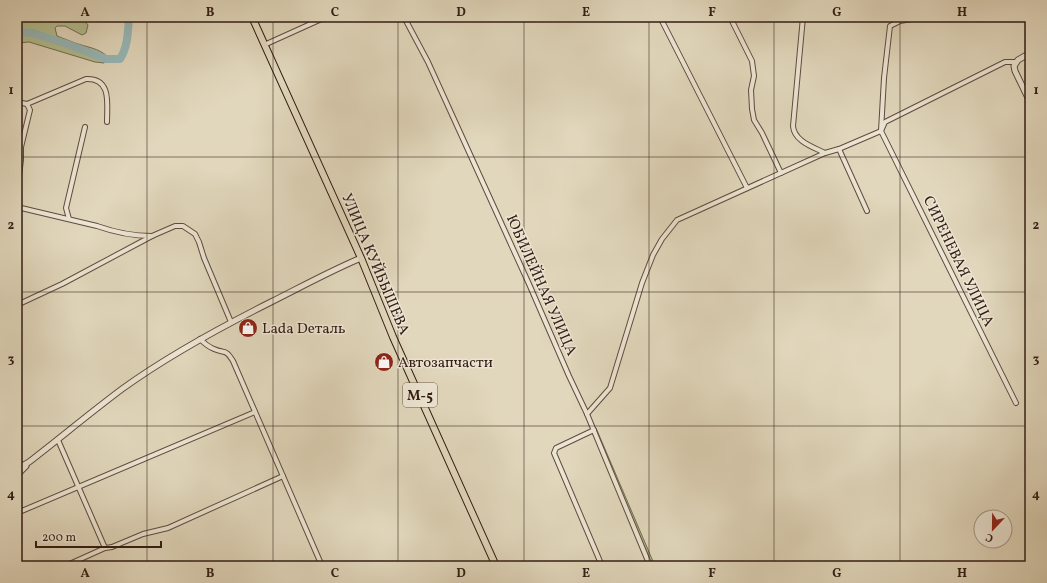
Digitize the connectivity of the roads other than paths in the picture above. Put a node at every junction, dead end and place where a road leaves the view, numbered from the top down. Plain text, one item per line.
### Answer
1 (252, 17) edge
2 (326, 17) edge
3 (404, 17) edge
4 (660, 17) edge
5 (730, 17) edge
6 (803, 17) edge
7 (922, 17) edge
8 (264, 45) junction
9 (1030, 53) edge
10 (1016, 62) junction
11 (17, 102) edge
12 (1030, 102) edge
13 (27, 104) junction
14 (107, 122) dead end
15 (85, 127) dead end
16 (881, 131) junction
17 (839, 149) junction
18 (825, 153) junction
19 (17, 156) edge
20 (21, 160) junction
21 (781, 174) junction
22 (747, 188) junction
23 (17, 191) edge
24 (18, 206) edge
25 (867, 212) dead end
26 (69, 219) junction
27 (152, 236) junction
28 (361, 258) junction
29 (17, 305) edge
30 (231, 322) junction
31 (200, 339) junction
32 (1016, 403) dead end
33 (255, 412) junction
34 (587, 414) junction
35 (594, 430) junction
36 (58, 440) junction
37 (29, 462) junction
38 (17, 469) edge
39 (17, 475) edge
40 (282, 476) junction
41 (78, 487) junction
42 (17, 513) edge
43 (105, 548) junction
44 (65, 566) edge
45 (322, 566) edge
46 (496, 566) edge
47 (602, 566) edge
48 (650, 566) edge

1 - 8 highway, УЛИЦА КУЙБЫШЕВА / М-5
2 - 8 street
3 - 34 street, ЮБИЛЕЙНАЯ УЛИЦА
4 - 22 street
5 - 21 street
6 - 18 street
7 - 16 street, СИРЕНЕВАЯ УЛИЦА
8 - 28 highway, УЛИЦА КУЙБЫШЕВА / М-5
9 - 10 street
10 - 12 street
10 - 16 street
11 - 13 street
13 - 14 street
13 - 20 street
15 - 26 street
16 - 17 street
16 - 32 street, СИРЕНЕВАЯ УЛИЦА
17 - 18 street
17 - 25 street
18 - 21 street
19 - 20 street
20 - 23 street
21 - 22 street
22 - 34 street
24 - 26 street
26 - 27 street
27 - 29 street
27 - 30 street
28 - 30 street
28 - 46 highway, УЛИЦА КУЙБЫШЕВА / М-5
30 - 31 street
31 - 33 street
31 - 36 street
33 - 40 street
33 - 41 street
34 - 35 street, ЮБИЛЕЙНАЯ УЛИЦА
35 - 47 street
35 - 48 street, ЮБИЛЕЙНАЯ УЛИЦА
36 - 37 street
36 - 41 street
37 - 38 street
37 - 39 street
40 - 43 street
40 - 45 street
41 - 42 street
41 - 43 street
43 - 44 street

